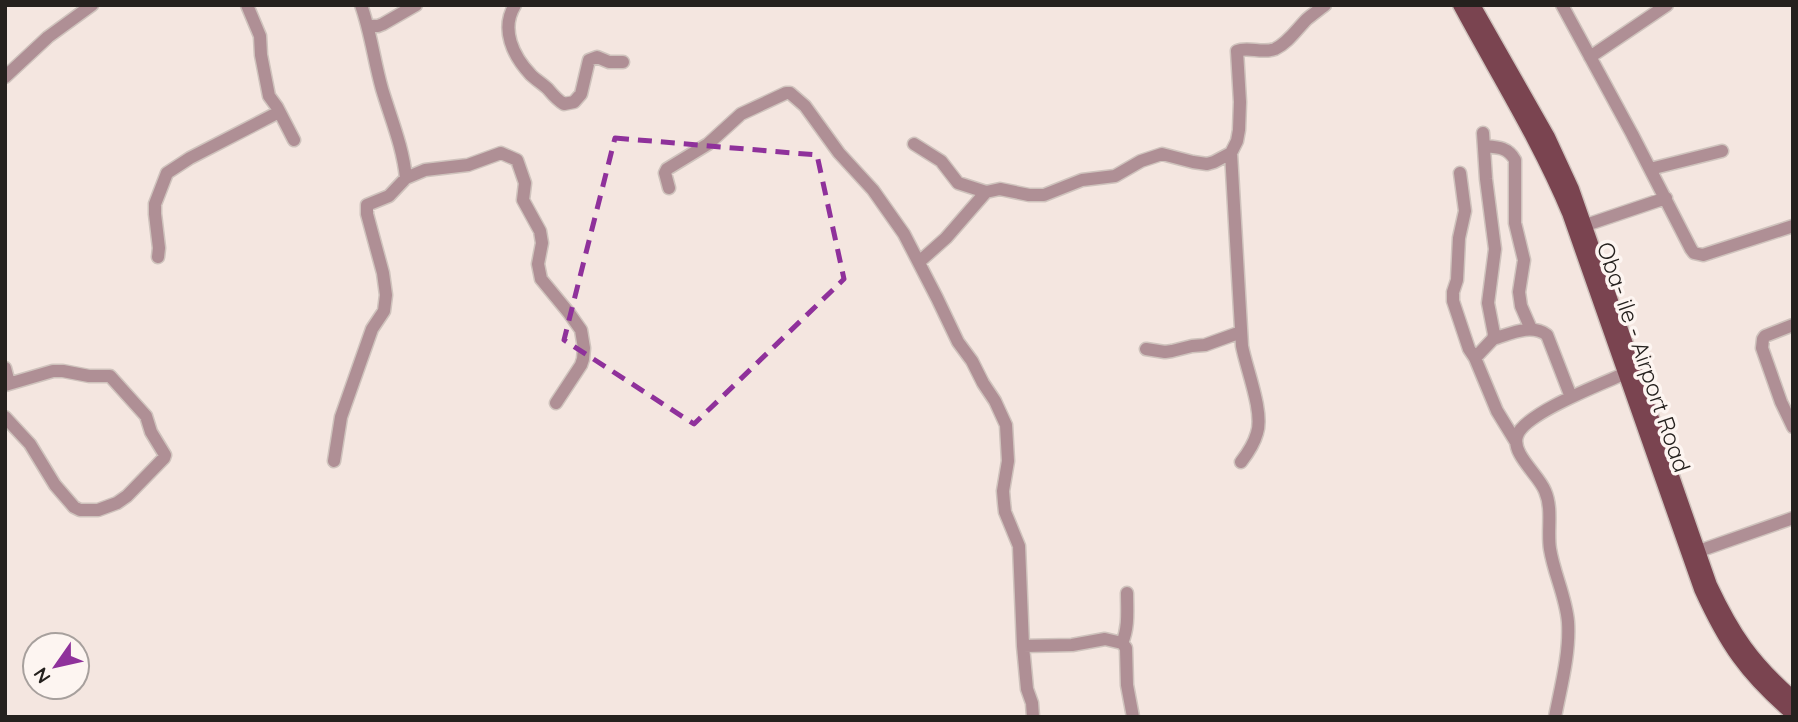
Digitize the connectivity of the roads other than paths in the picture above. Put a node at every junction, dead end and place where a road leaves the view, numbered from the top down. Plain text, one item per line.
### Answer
1 (92, 5) edge
2 (247, 5) edge
3 (361, 5) edge
4 (416, 5) edge
5 (515, 5) edge
6 (1325, 5) edge
7 (1562, 5) edge
8 (1667, 5) edge
9 (1471, 6) edge
10 (368, 26) junction
11 (1590, 57) junction
12 (623, 62) dead end
13 (6, 76) edge
14 (279, 112) junction
15 (294, 140) dead end
16 (914, 144) dead end
17 (1722, 151) dead end
18 (1231, 153) junction
19 (1650, 169) junction
20 (1460, 173) dead end
21 (406, 178) junction
22 (669, 188) dead end
23 (986, 192) junction
24 (1666, 198) junction
25 (1586, 225) junction
26 (1793, 226) edge
27 (159, 257) dead end
28 (919, 262) junction
29 (1793, 325) edge
30 (1531, 329) junction
31 (1241, 332) junction
32 (1493, 339) junction
33 (1146, 349) dead end
34 (1475, 358) junction
35 (5, 368) edge
36 (1626, 373) junction
37 (7, 384) edge
38 (1571, 397) junction
39 (556, 403) dead end
40 (5, 417) edge
41 (1793, 427) edge
42 (1516, 442) junction
43 (334, 461) dead end
44 (1241, 462) dead end
45 (1677, 504) junction
46 (1793, 518) edge
47 (1699, 551) junction
48 (1127, 593) dead end
49 (1122, 643) junction
50 (1023, 646) junction
51 (1793, 698) edge
52 (1793, 714) edge
53 (1034, 717) edge
54 (1133, 717) edge
55 (1555, 717) edge

1 - 13 street
2 - 14 street
3 - 10 street
4 - 10 street
5 - 12 street
6 - 18 street
7 - 11 street
8 - 11 street
9 - 25 main road, Oba- ile - Airport Road
9 - 36 main road, Oba- ile - Airport Road
10 - 21 street
11 - 19 street
14 - 15 street
14 - 27 street
16 - 23 street
17 - 19 street
18 - 23 street
18 - 31 street
19 - 24 street
20 - 34 street
21 - 39 street
21 - 43 street
22 - 28 street
23 - 28 street
24 - 25 street
24 - 26 street
25 - 45 main road, Oba- ile - Airport Road
28 - 50 street
29 - 41 street
30 - 32 street
30 - 32 street
30 - 38 street
31 - 33 street
31 - 44 street
32 - 34 street
34 - 42 street
35 - 37 street
36 - 38 street
36 - 45 main road, Oba- ile - Airport Road
37 - 40 street
38 - 42 street
42 - 55 street
45 - 47 main road, Oba- ile - Airport Road
45 - 52 main road, Oba- ile - Airport Road
46 - 47 street
47 - 51 main road, Oba- ile - Airport Road
48 - 49 street
49 - 50 street
49 - 54 street
50 - 53 street

